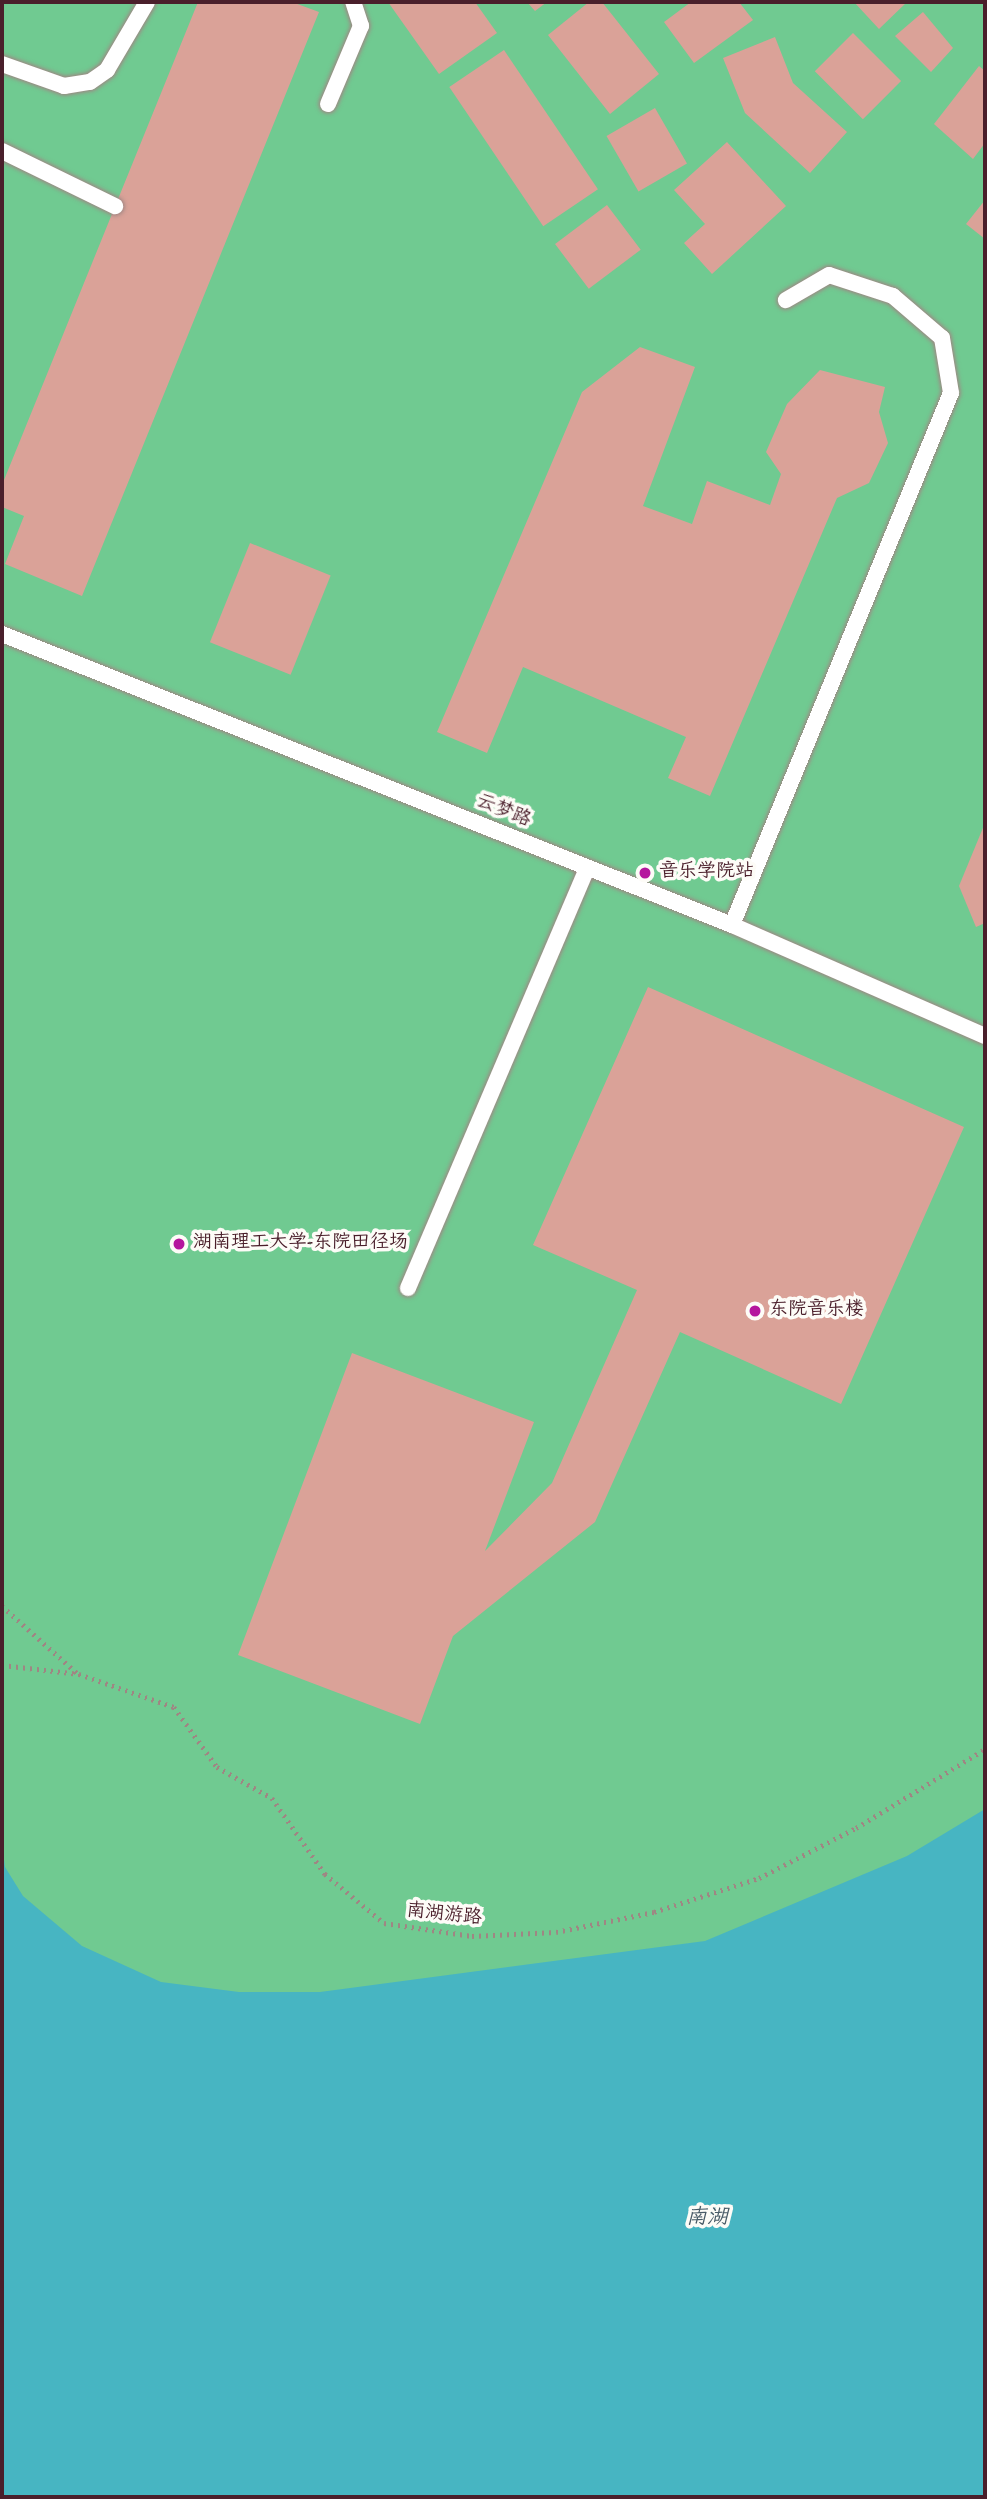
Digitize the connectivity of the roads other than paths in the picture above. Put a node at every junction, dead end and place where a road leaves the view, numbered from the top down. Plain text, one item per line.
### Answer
1 (147, 2) edge
2 (353, 2) edge
3 (2, 64) edge
4 (328, 104) dead end
5 (2, 151) edge
6 (115, 206) dead end
7 (786, 300) dead end
8 (2, 634) edge
9 (587, 868) junction
10 (732, 925) junction
11 (985, 1036) edge
12 (408, 1288) dead end

1 - 3 lane
2 - 4 lane
5 - 6 lane
7 - 10 lane
8 - 9 lane, 云梦路
9 - 10 lane, 云梦路
9 - 12 lane
10 - 11 lane, 云梦路

